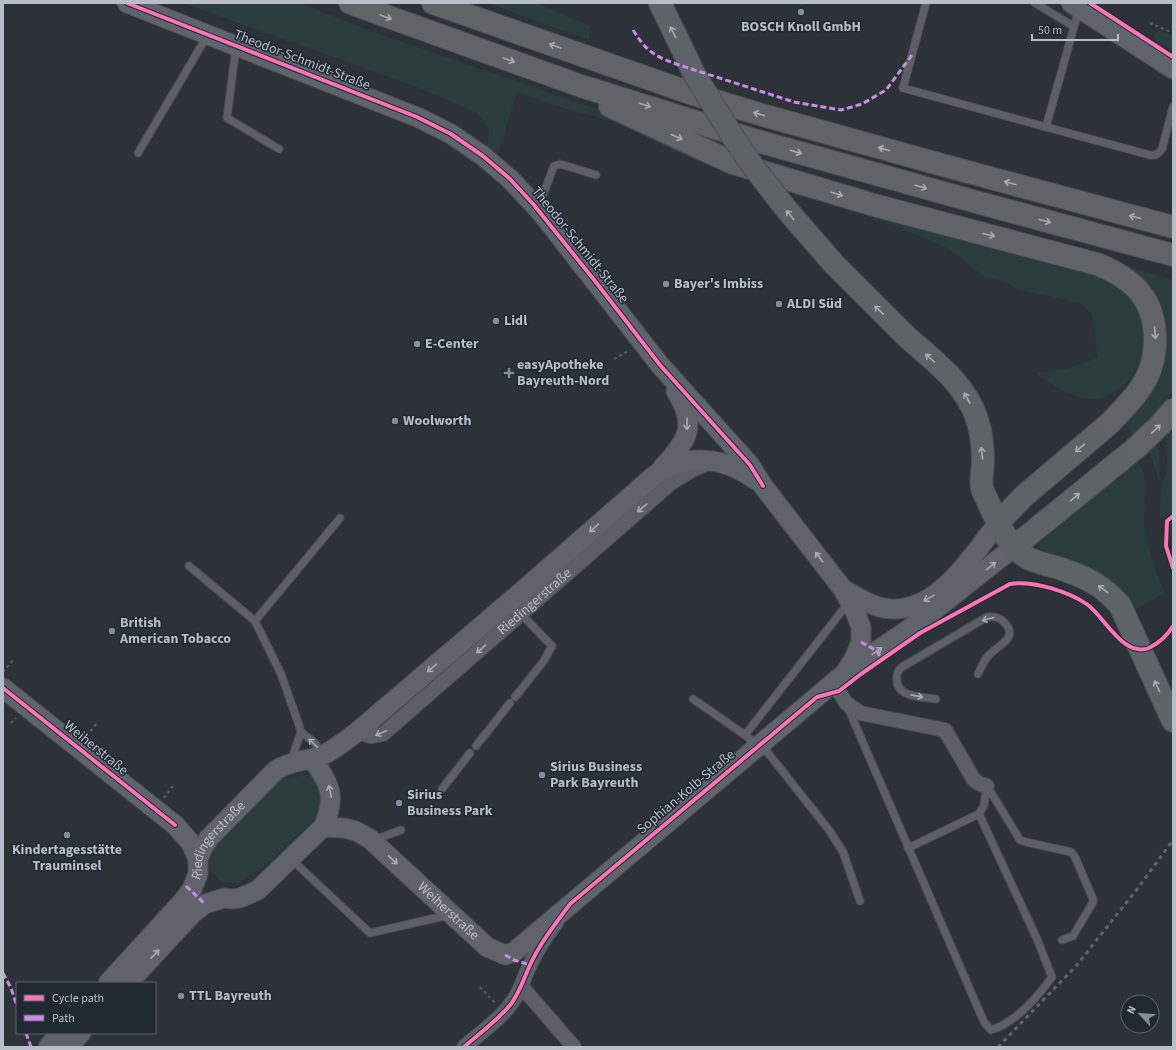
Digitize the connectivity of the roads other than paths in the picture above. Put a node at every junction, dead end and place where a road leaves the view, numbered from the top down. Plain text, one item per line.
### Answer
1 (127, 3) edge
2 (350, 3) edge
3 (433, 3) edge
4 (660, 3) edge
5 (926, 3) edge
6 (1035, 3) edge
7 (1075, 6) edge
8 (1073, 26) junction
9 (207, 34) junction
10 (236, 46) junction
11 (1173, 69) edge
12 (581, 86) junction
13 (1173, 107) edge
14 (1046, 127) junction
15 (279, 149) dead end
16 (138, 153) dead end
17 (596, 175) dead end
18 (534, 205) junction
19 (1173, 227) edge
20 (1173, 255) edge
21 (660, 365) junction
22 (1173, 410) edge
23 (1110, 423) joint
24 (1137, 447) joint
25 (712, 461) junction
26 (655, 475) junction
27 (763, 486) junction
28 (340, 518) dead end
29 (998, 523) junction
30 (1014, 547) junction
31 (189, 566) dead end
32 (846, 594) junction
33 (521, 614) junction
34 (255, 621) junction
35 (978, 674) dead end
36 (840, 678) junction
37 (3, 688) edge
38 (515, 696) dead end
39 (693, 699) dead end
40 (936, 699) dead end
41 (510, 703) dead end
42 (846, 703) junction
43 (1173, 721) edge
44 (300, 732) junction
45 (357, 732) junction
46 (755, 742) junction
47 (476, 746) dead end
48 (470, 753) dead end
49 (310, 759) junction
50 (988, 786) junction
51 (442, 789) dead end
52 (979, 814) junction
53 (223, 823) junction
54 (175, 825) junction
55 (323, 827) junction
56 (401, 830) dead end
57 (372, 841) junction
58 (908, 848) junction
59 (291, 858) junction
60 (198, 867) junction
61 (224, 898) junction
62 (183, 901) junction
63 (860, 901) dead end
64 (570, 904) junction
65 (451, 914) junction
66 (1062, 940) dead end
67 (115, 982) edge
68 (521, 986) junction
69 (70, 1040) edge
70 (48, 1047) edge
71 (464, 1047) edge
72 (574, 1047) edge

1 - 9 main road, Theodor-Schmidt-Straße
2 -> 12 highway
19 -> 3 highway
29 -> 4 main road, bridge
5 - 14 lane
6 - 8 lane
7 - 8 lane
7 - 11 main road
8 - 14 lane
9 - 10 main road, Theodor-Schmidt-Straße
9 - 16 lane
10 - 15 lane
10 - 18 main road, Theodor-Schmidt-Straße
12 -> 20 highway
12 -> 23 highway
13 - 14 lane
17 - 18 lane
18 - 21 main road, Theodor-Schmidt-Straße
21 -> 26 main road
21 - 27 main road, Theodor-Schmidt-Straße
24 -> 22 highway
23 -> 29 main road
30 -> 24 main road
25 - 26 main road, Riedingerstraße
25 - 27 main road, Riedingerstraße
25 -> 33 street, Riedingerstraße
26 -> 45 main road, Riedingerstraße
32 -> 27 main road, Theodor-Schmidt-Straße
28 - 34 lane
29 - 30 main road
29 -> 32 main road
36 -> 30 main road, Sophian-Kolb-Straße
43 -> 30 main road
31 - 34 lane
32 - 36 main road
32 - 46 lane
33 - 38 lane
33 -> 45 street, Riedingerstraße
34 - 44 lane
35 -> 40 lane
36 - 42 street
36 - 46 main road, Sophian-Kolb-Straße
37 - 54 main road, Weiherstraße
39 - 46 lane
41 - 47 lane
42 - 50 street
42 - 58 lane
49 -> 44 lane
44 - 49 lane
45 - 49 main road, Riedingerstraße
46 - 63 lane
46 - 64 main road, Sophian-Kolb-Straße
48 - 51 lane
49 - 53 main road, Riedingerstraße
55 -> 49 main road
50 - 52 lane
50 - 66 lane
52 - 58 lane
52 - 58 lane
53 - 54 main road
53 - 60 main road, Riedingerstraße
54 - 60 main road
54 - 62 main road
55 - 57 main road, Weiherstraße
55 - 59 main road, Riedingerstraße
56 - 57 lane
57 -> 65 main road, Weiherstraße
59 - 61 main road, Riedingerstraße
59 - 65 lane
60 - 61 main road
60 - 62 main road, Riedingerstraße
67 -> 61 main road, Riedingerstraße
62 - 67 main road, Riedingerstraße
64 - 65 main road, Weiherstraße
64 - 68 street
68 - 71 street
68 - 72 street
69 - 70 main road

